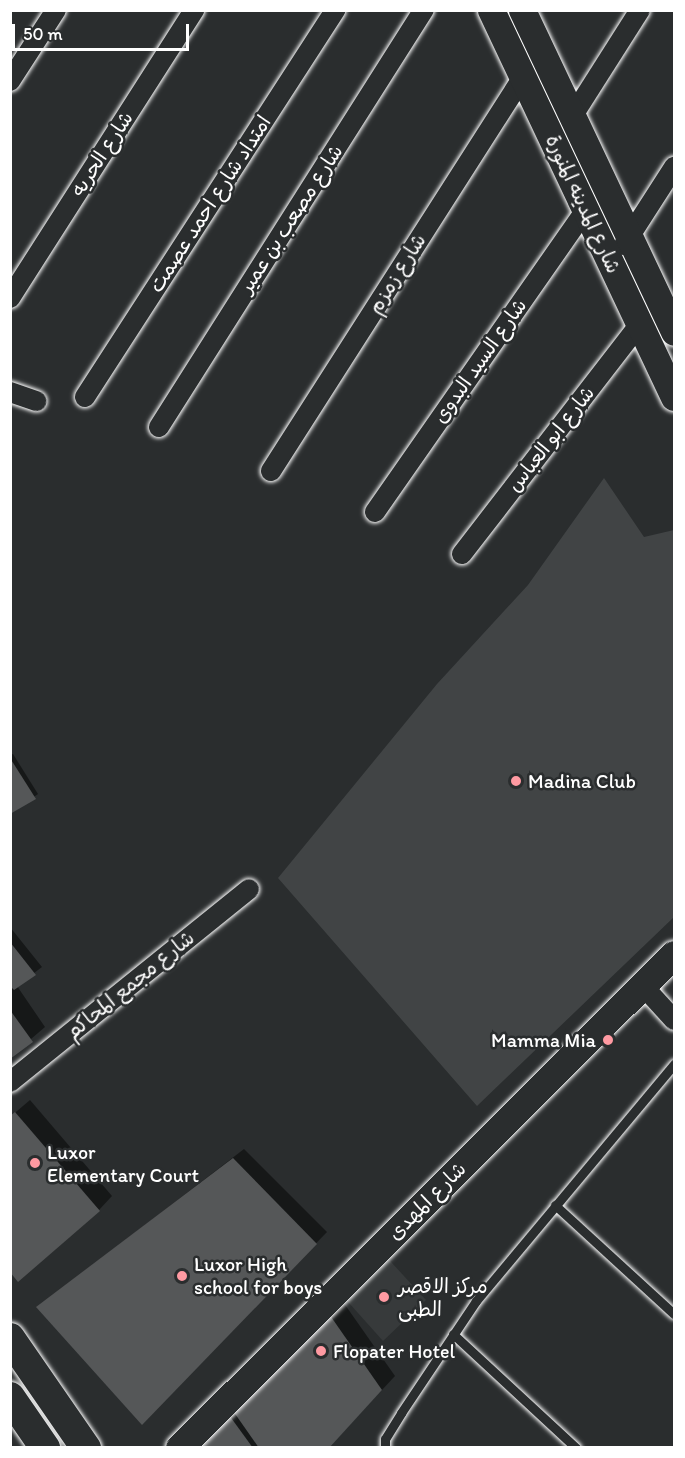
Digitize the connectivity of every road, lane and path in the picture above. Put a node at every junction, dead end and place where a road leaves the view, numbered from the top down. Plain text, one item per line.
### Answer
1 (56, 10) edge
2 (194, 10) edge
3 (335, 10) edge
4 (424, 10) edge
5 (491, 10) edge
6 (522, 10) edge
7 (640, 10) edge
8 (523, 76) junction
9 (10, 81) edge
10 (572, 117) junction
11 (675, 167) edge
12 (586, 209) junction
13 (630, 235) junction
14 (612, 264) junction
15 (10, 298) edge
16 (640, 324) junction
17 (675, 332) edge
18 (10, 392) edge
19 (85, 397) dead end
20 (675, 397) edge
21 (36, 401) dead end
22 (159, 427) dead end
23 (271, 471) dead end
24 (375, 512) dead end
25 (462, 554) dead end
26 (249, 889) dead end
27 (675, 954) edge
28 (643, 986) junction
29 (675, 1020) edge
30 (675, 1064) edge
31 (10, 1082) edge
32 (555, 1205) junction
33 (675, 1314) edge
34 (453, 1334) junction
35 (10, 1338) edge
36 (10, 1397) edge
37 (45, 1448) edge
38 (86, 1448) edge
39 (179, 1448) edge
40 (384, 1448) edge
41 (576, 1448) edge

1 - 9 street
2 - 15 street, شارع الحريه
3 - 19 street, امتداد شارع احمد عصمت
4 - 22 street, شارع مصعب بن عمير
5 - 8 main road, شارع المدينه المنورة
6 - 10 main road, شارع المدينه المنورة
7 - 10 street
8 - 12 main road, شارع المدينه المنورة
8 - 23 street, شارع زمزم
10 - 13 main road, شارع المدينه المنورة
11 - 13 street
12 - 14 main road, شارع المدينه المنورة
12 - 24 street, شارع السيد البدوى
13 - 14 street
13 - 17 main road, شارع المدينه المنورة
14 - 16 main road, شارع المدينه المنورة
16 - 20 main road, شارع المدينه المنورة
16 - 25 street, شارع ابو العباس
18 - 21 street
26 - 31 street, شارع مجمع المحاكم
27 - 28 main road, شارع المهدى
28 - 29 street
28 - 39 main road, شارع المهدى
30 - 32 lane
32 - 33 lane
32 - 34 lane
34 - 40 lane
34 - 41 lane
35 - 38 main road
36 - 37 main road

